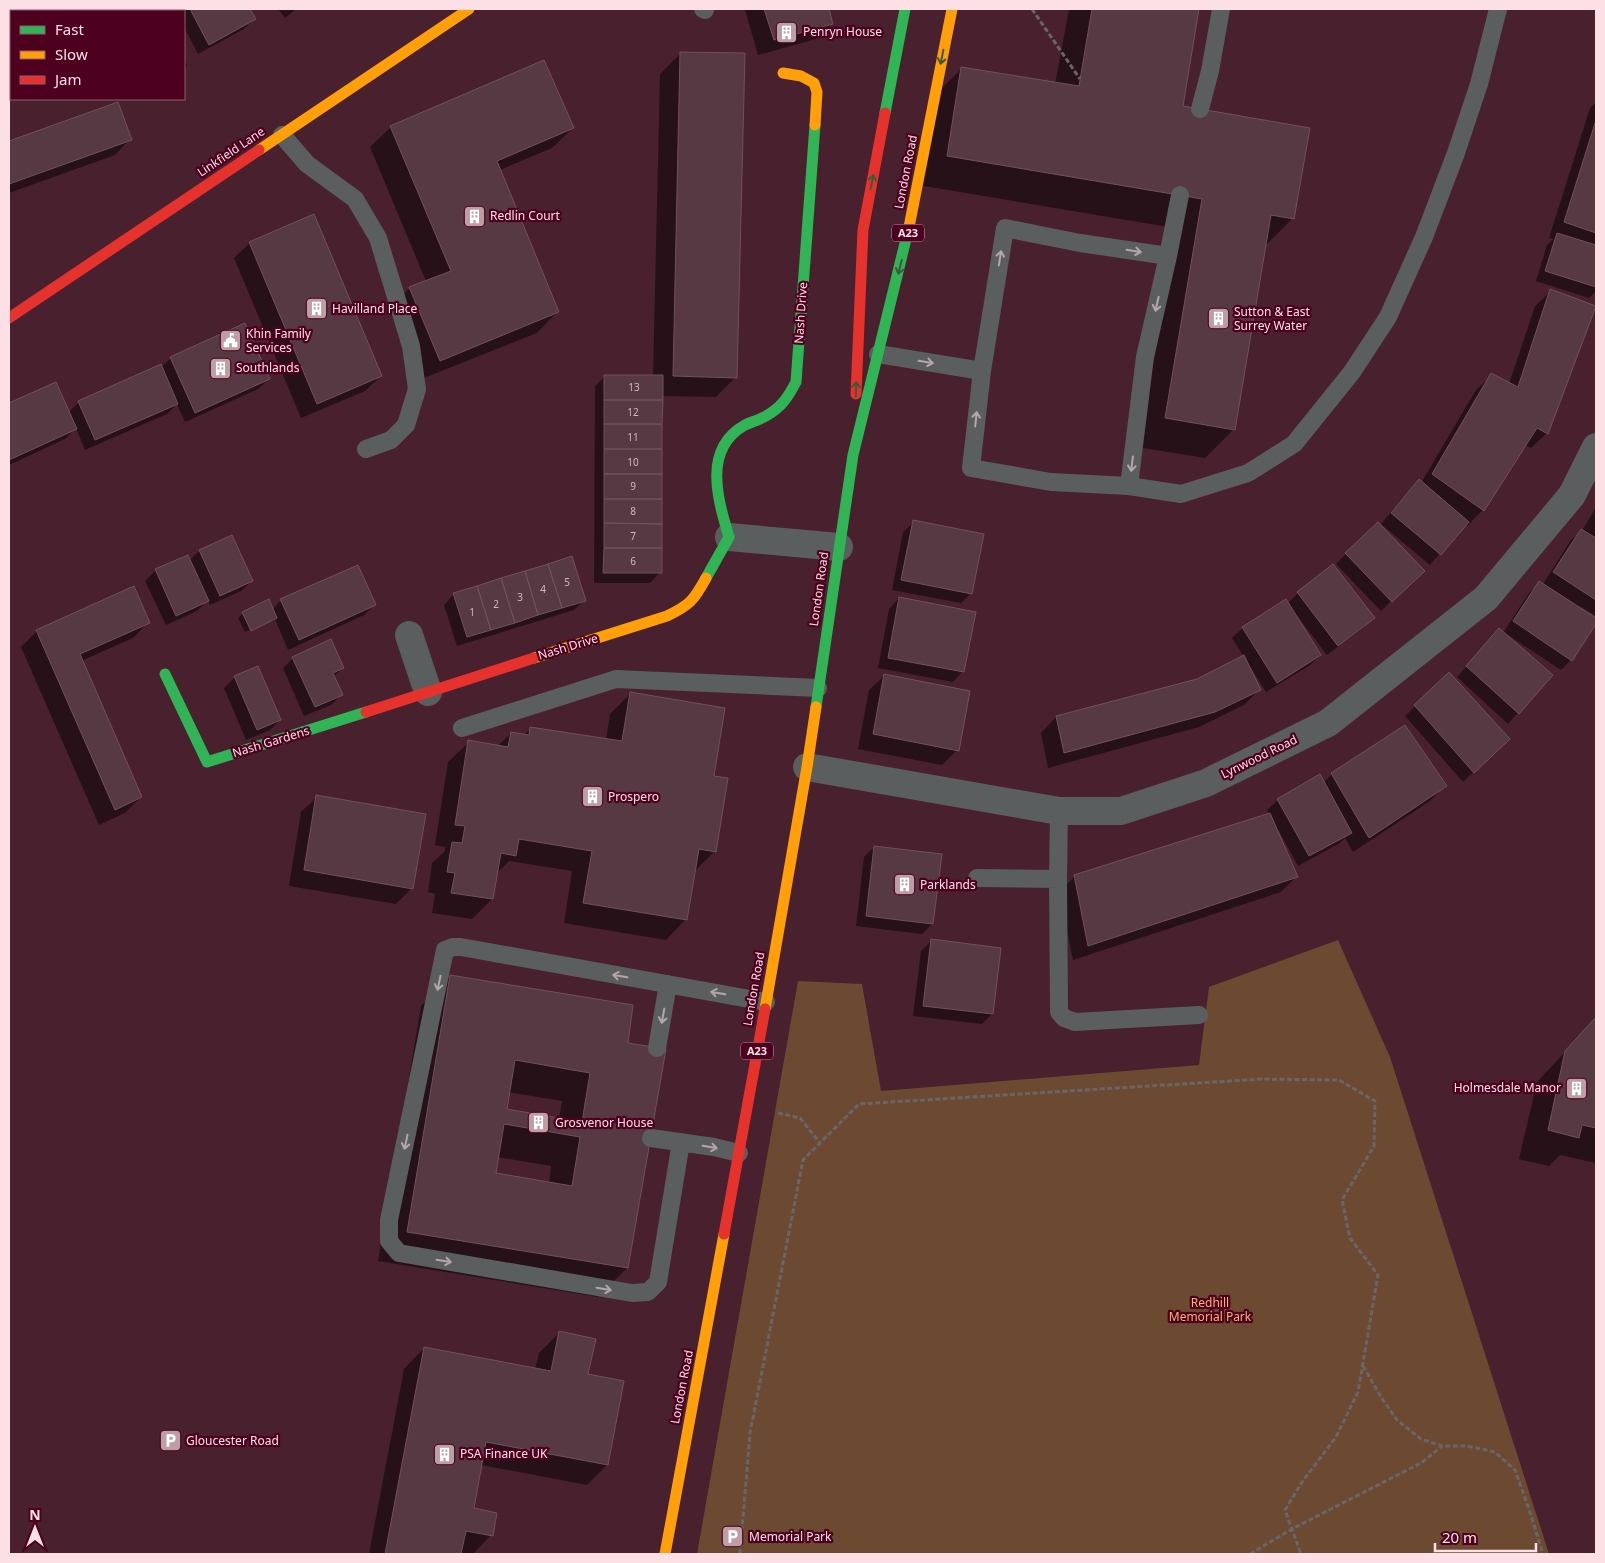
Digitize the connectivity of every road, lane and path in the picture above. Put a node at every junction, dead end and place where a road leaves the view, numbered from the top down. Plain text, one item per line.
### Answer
1 (469, 9) edge
2 (905, 9) edge
3 (952, 9) edge
4 (1032, 9) edge
5 (1221, 9) edge
6 (1498, 9) edge
7 (783, 73) dead end
8 (1080, 79) dead end
9 (1200, 109) dead end
10 (282, 135) junction
11 (1180, 195) dead end
12 (1168, 256) junction
13 (9, 318) edge
14 (878, 354) junction
15 (982, 371) junction
16 (1596, 447) edge
17 (366, 449) dead end
18 (854, 455) junction
19 (1129, 486) junction
20 (729, 537) junction
21 (838, 547) junction
22 (409, 635) dead end
23 (485, 673) joint
24 (165, 674) dead end
25 (818, 688) junction
26 (428, 692) junction
27 (462, 728) dead end
28 (807, 767) junction
29 (1060, 810) junction
30 (977, 878) dead end
31 (1058, 879) junction
32 (668, 984) junction
33 (766, 1002) junction
34 (1200, 1015) dead end
35 (657, 1048) dead end
36 (747, 1107) junction
37 (651, 1138) dead end
38 (681, 1142) junction
39 (820, 1143) junction
40 (739, 1153) junction
41 (1362, 1366) junction
42 (1442, 1446) junction
43 (1292, 1529) junction
44 (665, 1554) edge
45 (740, 1554) edge
46 (1250, 1554) edge
47 (1301, 1554) edge
48 (1543, 1554) edge

1 - 10 main road, Linkfield Lane
18 -> 2 main road, London Road / A23
3 -> 14 main road, London Road / A23
4 - 8 path
5 - 9 lane
6 - 19 lane
7 - 20 main road, Nash Drive
10 - 13 main road, Linkfield Lane
10 - 17 lane
11 - 12 lane
15 -> 12 lane
12 -> 19 lane
14 -> 15 lane
14 - 18 main road, London Road / A23
19 -> 15 lane
16 - 29 street, Lynwood Road
18 - 21 main road, London Road / A23
20 - 21 street
20 - 23 main road, Nash Drive
21 - 25 main road, London Road / A23
22 - 26 street
23 - 26 main road, Nash Gardens
24 - 26 main road, Nash Gardens
25 - 27 lane
25 - 28 main road, London Road / A23
28 - 29 street, Lynwood Road
28 - 33 main road, London Road / A23
29 - 31 lane
30 - 31 lane
31 - 34 lane
33 -> 32 lane
32 -> 35 lane
32 -> 38 lane
33 - 36 main road, London Road / A23
36 - 39 path
36 - 40 main road, London Road / A23
37 - 38 lane
38 -> 40 lane
39 - 41 path
39 - 45 path
40 - 44 main road, London Road / A23
41 - 42 path
41 - 43 path
42 - 43 path
42 - 48 path
43 - 46 path
43 - 47 path

